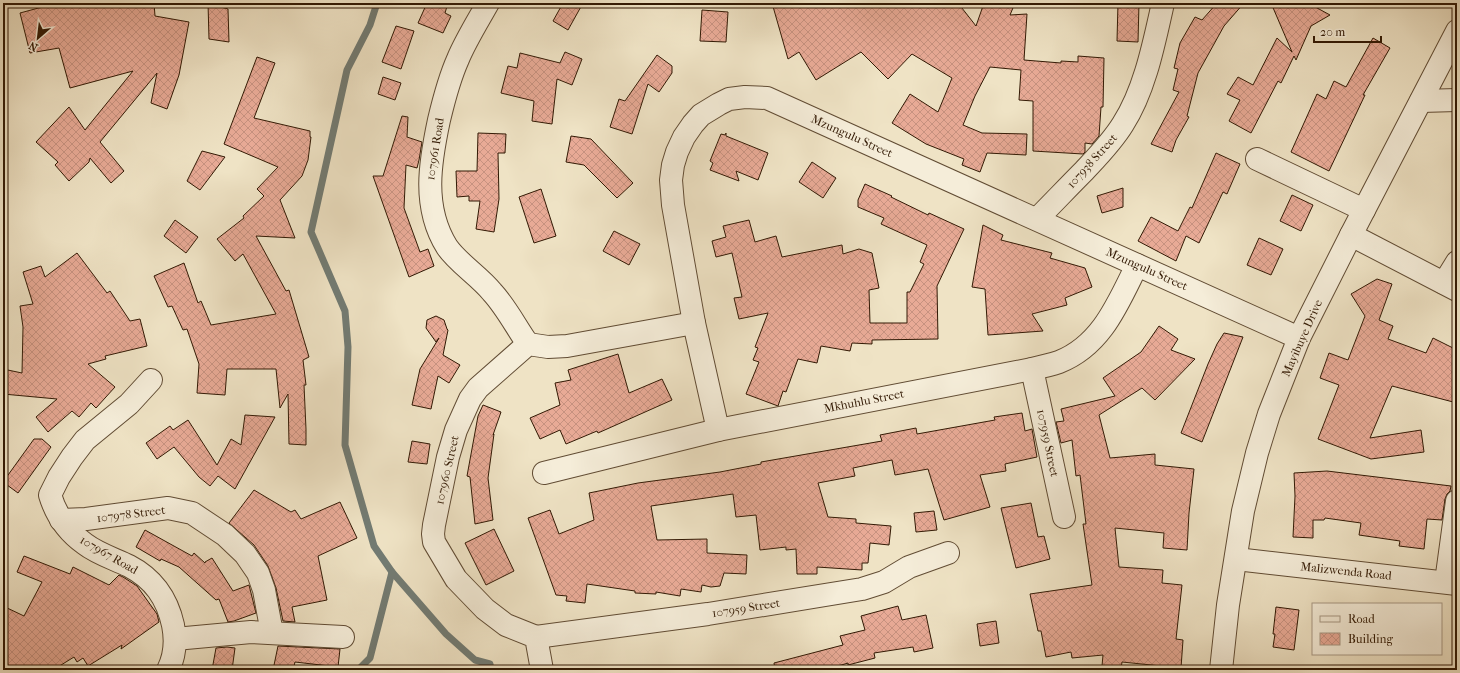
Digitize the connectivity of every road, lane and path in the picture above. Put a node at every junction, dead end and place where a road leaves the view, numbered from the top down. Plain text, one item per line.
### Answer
1 (488, 3) edge
2 (1164, 3) edge
3 (1457, 31) edge
4 (1457, 100) edge
5 (1421, 101) junction
6 (1257, 159) dead end
7 (1364, 210) junction
8 (1037, 219) junction
9 (1351, 236) junction
10 (1457, 262) edge
11 (1138, 265) junction
12 (1450, 287) edge
13 (694, 324) junction
14 (1299, 338) junction
15 (528, 344) junction
16 (1032, 369) junction
17 (151, 380) dead end
18 (718, 430) junction
19 (544, 473) dead end
20 (1457, 501) edge
21 (1064, 518) dead end
22 (61, 520) junction
23 (948, 553) dead end
24 (1236, 559) junction
25 (1452, 583) edge
26 (272, 633) junction
27 (343, 637) dead end
28 (536, 637) junction
29 (175, 639) junction
30 (168, 670) edge
31 (542, 670) edge
32 (1221, 670) edge

1 - 15 street, 107961 Road
2 - 8 street, 107938 Street
3 - 5 street, Mayibuye Drive
4 - 5 street
5 - 7 street, Mayibuye Drive
6 - 7 street
7 - 9 street, Mayibuye Drive
8 - 11 street, Mzungulu Street
8 - 13 street, Mzungulu Street
9 - 12 street
9 - 14 street, Mayibuye Drive
10 - 12 street
11 - 14 street, Mzungulu Street
11 - 16 street, Mkhuhlu Street
13 - 15 street
13 - 18 street, Mzungulu Street
14 - 24 street, Mayibuye Drive
15 - 28 street, 107960 Street
16 - 18 street, Mkhuhlu Street
16 - 21 street, 107959 Street
17 - 22 street, 107967 Road
18 - 19 street, Mkhuhlu Street
20 - 25 street
22 - 26 street, 107978 Street
22 - 29 street, 107967 Road
23 - 28 street, 107959 Street
24 - 25 street, Malizwenda Road
24 - 32 street, Mayibuye Drive
26 - 27 street
26 - 29 street
28 - 31 street
29 - 30 street, 107967 Road

